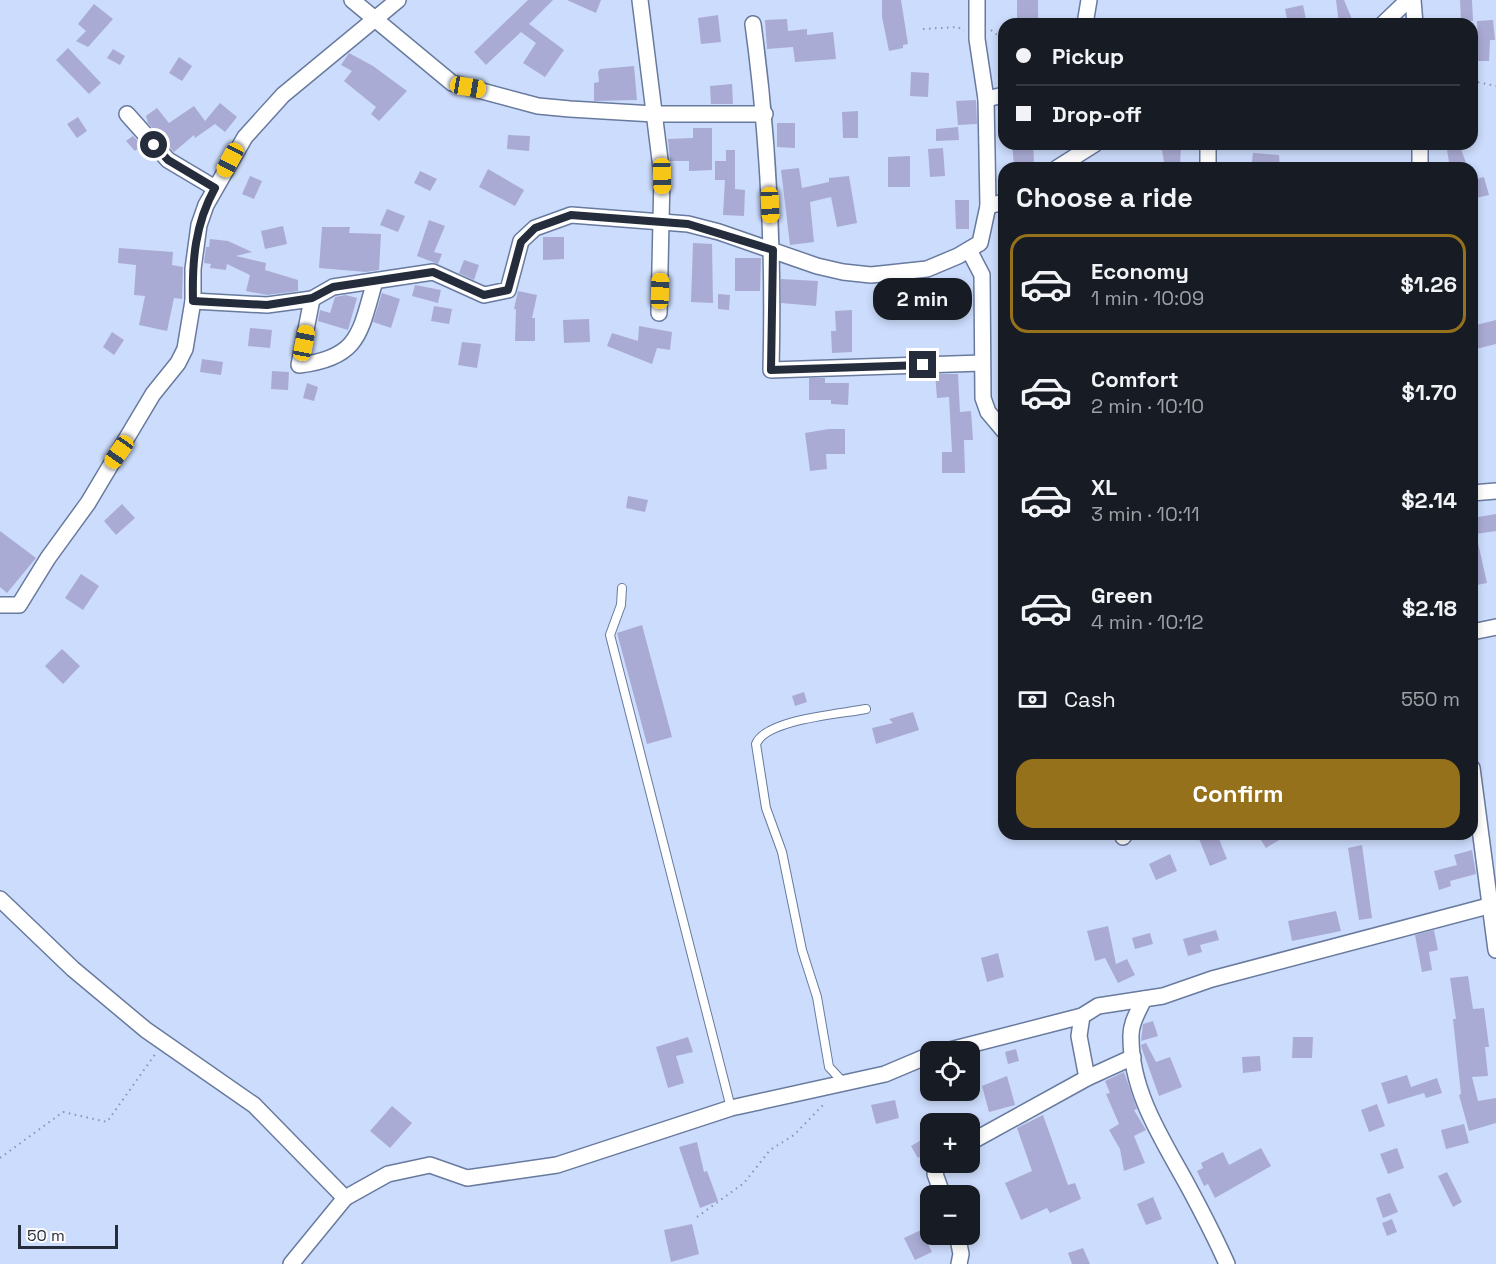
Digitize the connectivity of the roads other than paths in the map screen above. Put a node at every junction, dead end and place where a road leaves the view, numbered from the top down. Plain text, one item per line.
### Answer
1 (352, 0) edge
2 (398, 0) edge
3 (640, 0) edge
4 (977, 0) edge
5 (1089, 0) edge
6 (1408, 0) edge
7 (1413, 0) edge
8 (1086, 18) edge
9 (1389, 18) edge
10 (1414, 18) edge
11 (375, 20) junction
12 (753, 24) dead end
13 (998, 96) edge
14 (986, 99) junction
15 (127, 114) dead end
16 (654, 114) junction
17 (765, 114) junction
18 (1086, 150) edge
19 (1066, 162) edge
20 (215, 188) junction
21 (998, 204) edge
22 (988, 206) junction
23 (663, 222) junction
24 (773, 250) junction
25 (969, 250) junction
26 (375, 281) junction
27 (312, 298) junction
28 (193, 301) junction
29 (659, 313) dead end
30 (982, 363) junction
31 (998, 424) edge
32 (1496, 491) edge
33 (1478, 492) edge
34 (622, 588) dead end
35 (0, 605) edge
36 (1496, 627) edge
37 (1478, 631) edge
38 (866, 709) dead end
39 (1478, 807) edge
40 (0, 899) edge
41 (1493, 904) edge
42 (1496, 950) edge
43 (1144, 999) junction
44 (1082, 1016) junction
45 (980, 1042) edge
46 (1133, 1057) junction
47 (920, 1059) edge
48 (1087, 1078) junction
49 (838, 1083) junction
50 (731, 1108) junction
51 (980, 1137) edge
52 (345, 1198) junction
53 (959, 1245) edge
54 (291, 1264) edge
55 (959, 1264) edge
56 (1227, 1264) edge

1 - 11 street
2 - 11 street
3 - 16 street
4 - 14 street
5 - 8 street
6 - 9 street
7 - 10 street
11 - 16 street
11 - 20 street
12 - 17 street
13 - 14 street
14 - 22 street
15 - 20 street
16 - 17 street
16 - 23 street
17 - 24 street
18 - 19 street
20 - 28 street
21 - 22 street
22 - 25 street
23 - 24 street
23 - 26 street
23 - 29 street
24 - 25 street
24 - 30 street
25 - 30 street
26 - 27 street
26 - 27 street
27 - 28 street
28 - 35 street
30 - 31 street
32 - 33 street
34 - 50 lane
36 - 37 street
38 - 49 lane
39 - 41 street
40 - 52 street
41 - 42 street
41 - 43 street
43 - 44 street
43 - 46 street
44 - 45 street
44 - 48 street
46 - 48 street
46 - 56 street
47 - 49 street
48 - 51 street
49 - 50 street
50 - 52 street
52 - 54 street
53 - 55 street

